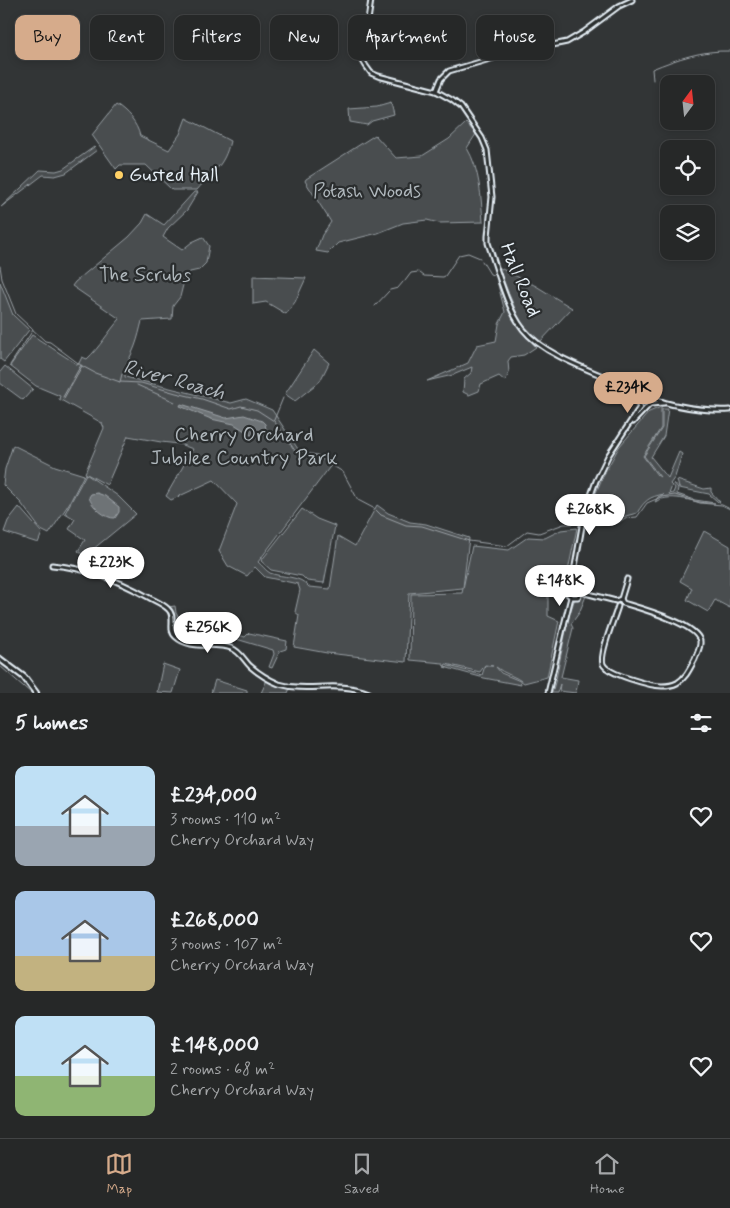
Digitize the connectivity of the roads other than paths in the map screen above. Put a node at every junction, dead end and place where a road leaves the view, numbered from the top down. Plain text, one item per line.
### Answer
1 (371, 0) edge
2 (632, 0) edge
3 (436, 91) junction
4 (621, 383) junction
5 (644, 398) junction
6 (666, 403) junction
7 (650, 404) junction
8 (639, 405) junction
9 (646, 409) junction
10 (730, 410) edge
11 (624, 432) junction
12 (52, 565) dead end
13 (627, 579) dead end
14 (573, 585) junction
15 (581, 592) junction
16 (572, 598) junction
17 (616, 601) junction
18 (622, 601) junction
19 (618, 606) junction
20 (0, 659) edge
21 (36, 693) edge
22 (369, 693) edge
23 (548, 693) edge

1 - 3 street, Hall Road
2 - 3 street
3 - 4 street, Hall Road
4 - 5 street, Hall Road
4 - 8 street, Hall Road
5 - 6 street, Hall Road
5 - 7 street
5 - 8 street
6 - 7 street, Hall Road
6 - 10 street, Hall Road
7 - 9 street
8 - 9 street
8 - 11 street
9 - 11 street
11 - 14 street
12 - 22 street
13 - 18 street
14 - 15 street
14 - 16 street
15 - 16 street
15 - 17 street
16 - 23 street
17 - 18 street
17 - 19 street
18 - 19 street
18 - 19 street
20 - 21 main road

